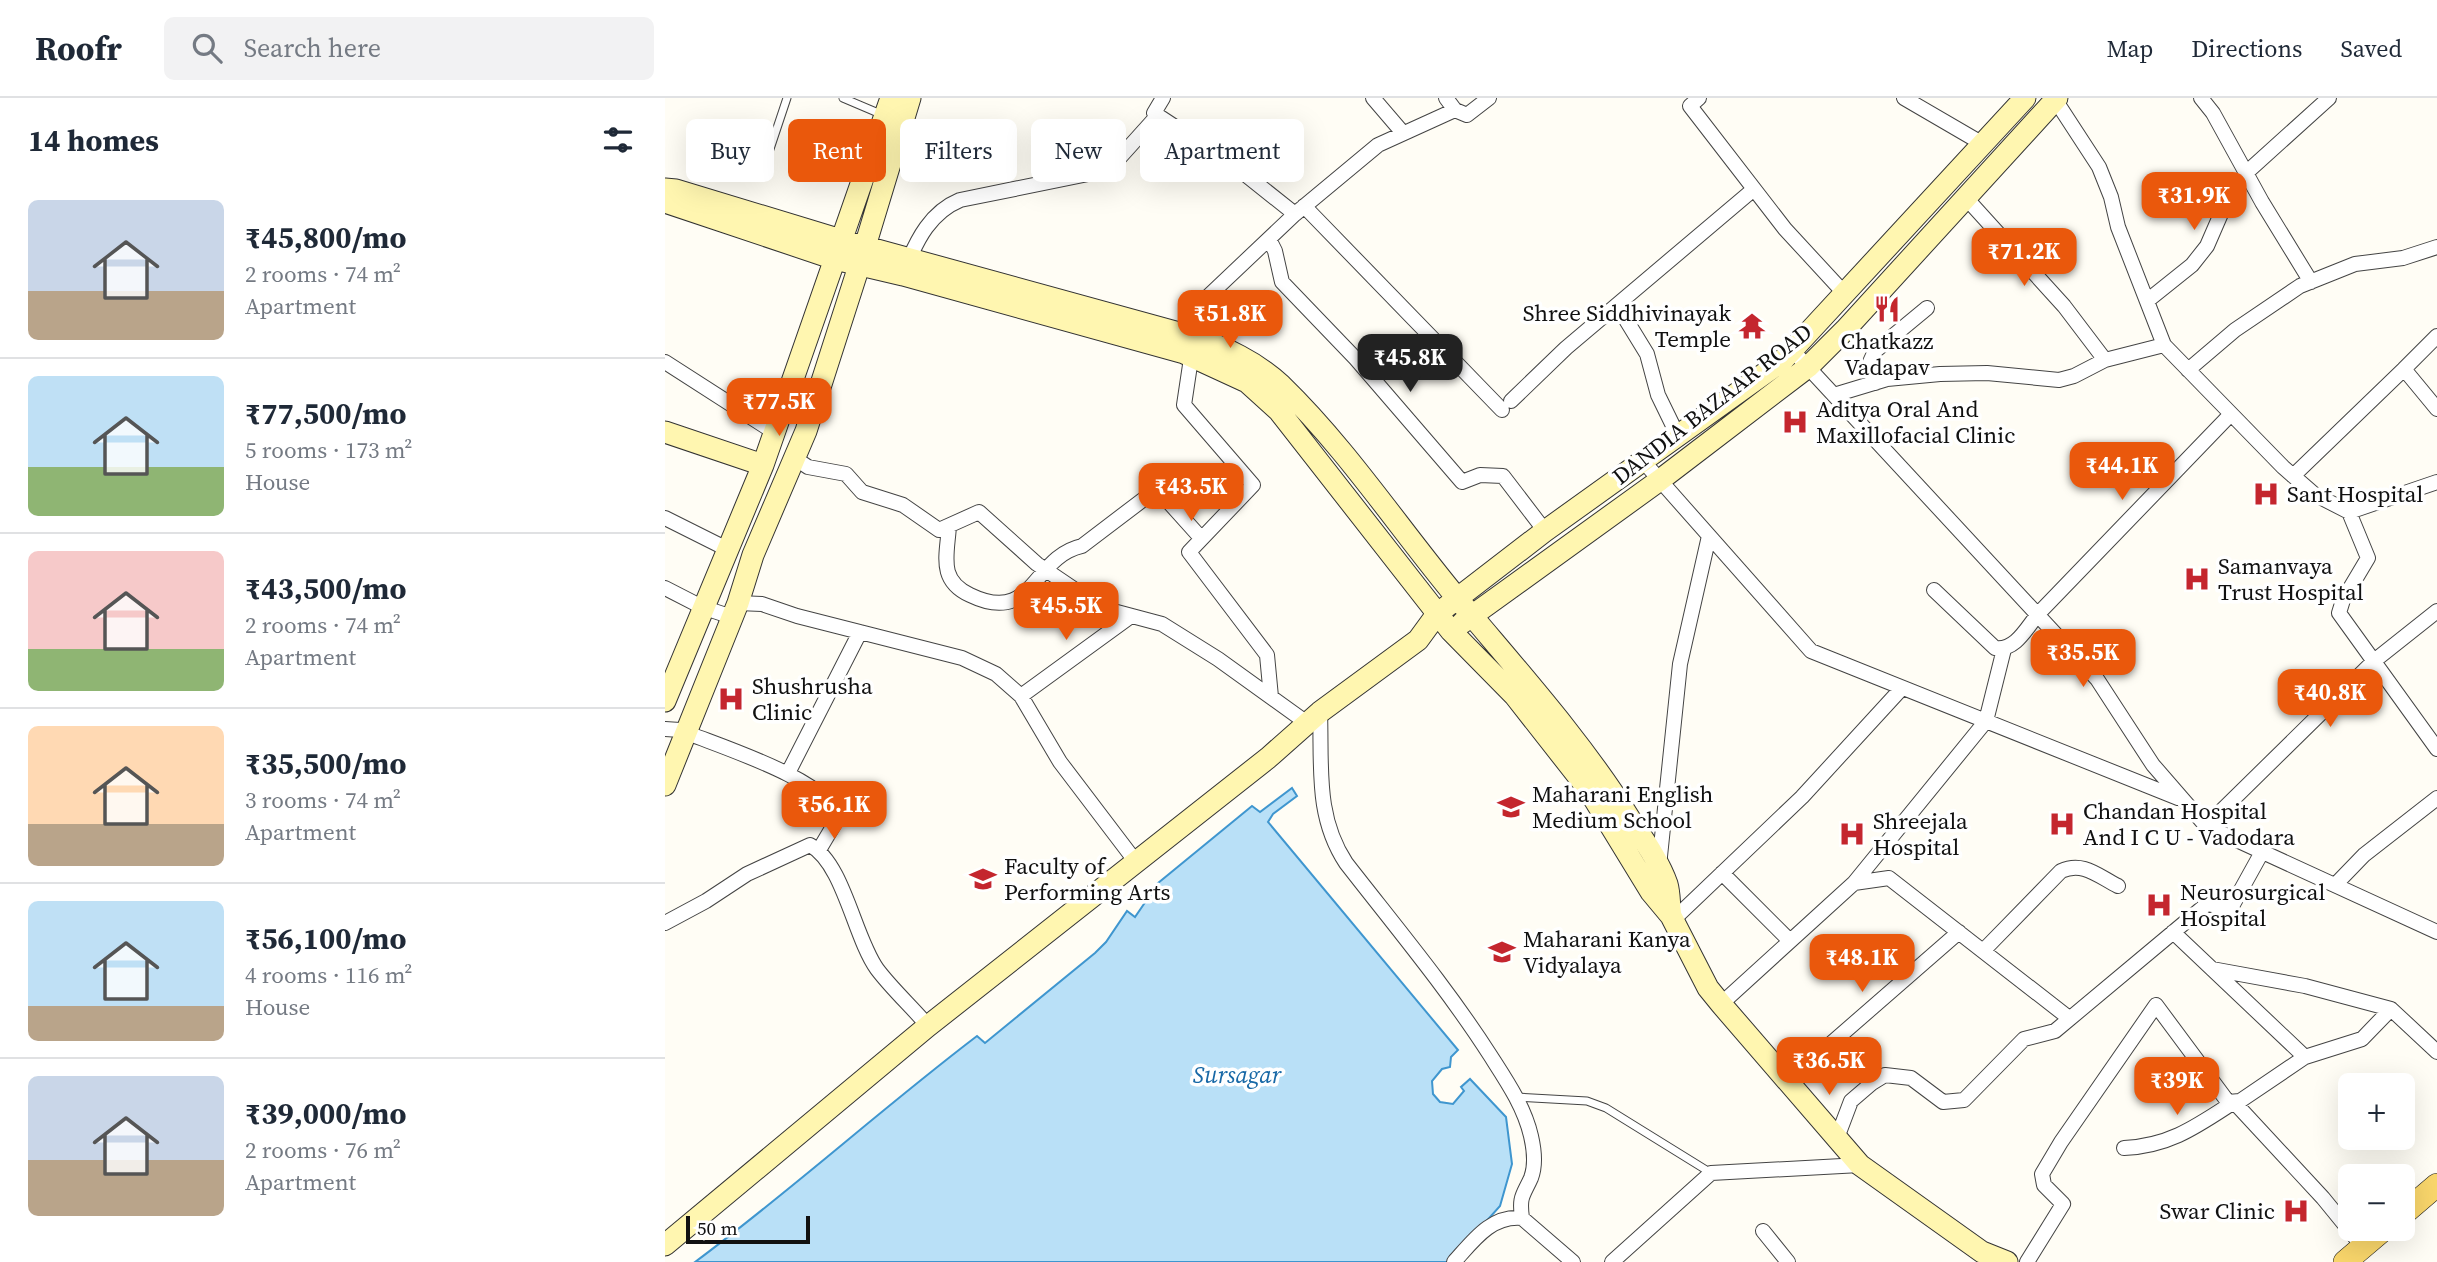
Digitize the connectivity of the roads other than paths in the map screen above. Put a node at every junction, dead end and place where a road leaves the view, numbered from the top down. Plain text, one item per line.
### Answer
1 (787, 98) edge
2 (843, 98) edge
3 (910, 98) edge
4 (1163, 98) edge
5 (1373, 98) edge
6 (1489, 98) edge
7 (1904, 98) edge
8 (1937, 98) edge
9 (2025, 98) edge
10 (2201, 98) edge
11 (2329, 98) edge
12 (2055, 99) edge
13 (1690, 101) edge
14 (1450, 104) edge
15 (893, 113) edge
16 (1930, 113) junction
17 (1158, 115) junction
18 (1403, 133) junction
19 (774, 137) edge
20 (1983, 144) junction
21 (2246, 173) junction
22 (665, 189) edge
23 (1754, 189) junction
24 (1966, 198) junction
25 (665, 201) edge
26 (1300, 210) junction
27 (1269, 239) junction
28 (2437, 247) edge
29 (838, 250) junction
30 (862, 256) junction
31 (906, 266) junction
32 (2311, 282) junction
33 (1845, 294) junction
34 (2147, 301) junction
35 (1617, 305) junction
36 (1927, 308) dead end
37 (2437, 336) edge
38 (2164, 345) junction
39 (1192, 346) junction
40 (1793, 351) junction
41 (2105, 360) junction
42 (665, 362) edge
43 (1808, 367) junction
44 (2404, 369) junction
45 (2188, 370) junction
46 (1875, 383) junction
47 (1834, 395) junction
48 (2437, 409) edge
49 (2231, 414) junction
50 (665, 432) edge
51 (774, 432) junction
52 (1678, 436) junction
53 (797, 449) junction
54 (1643, 461) junction
55 (760, 471) junction
56 (2293, 476) junction
57 (1660, 480) junction
58 (2437, 482) edge
59 (782, 490) junction
60 (2349, 512) junction
61 (665, 519) edge
62 (949, 526) junction
63 (1545, 531) junction
64 (1709, 536) junction
65 (1201, 538) junction
66 (727, 550) junction
67 (1046, 570) junction
68 (665, 589) edge
69 (1934, 590) dead end
70 (1458, 599) junction
71 (702, 607) junction
72 (735, 610) junction
73 (2437, 611) edge
74 (2038, 614) junction
75 (1131, 616) junction
76 (1473, 616) junction
77 (1444, 622) junction
78 (860, 632) junction
79 (2004, 649) junction
80 (2374, 661) junction
81 (1902, 688) junction
82 (1021, 696) junction
83 (1271, 697) junction
84 (665, 701) edge
85 (1314, 718) junction
86 (1986, 721) junction
87 (665, 729) edge
88 (687, 733) junction
89 (2437, 749) edge
90 (788, 773) junction
91 (665, 785) edge
92 (2437, 798) edge
93 (2183, 800) junction
94 (2206, 826) junction
95 (819, 850) junction
96 (2262, 852) junction
97 (1136, 862) junction
98 (1651, 873) junction
99 (1722, 873) junction
100 (1854, 883) junction
101 (2335, 885) junction
102 (2118, 886) dead end
103 (1672, 918) junction
104 (665, 923) edge
105 (1959, 932) junction
106 (2173, 932) junction
107 (2437, 932) edge
108 (1790, 941) junction
109 (1983, 951) junction
110 (2212, 969) junction
111 (1721, 1004) junction
112 (2391, 1009) junction
113 (2069, 1018) junction
114 (928, 1026) junction
115 (1830, 1045) junction
116 (2437, 1052) edge
117 (2305, 1057) junction
118 (1788, 1081) junction
119 (1872, 1083) junction
120 (1515, 1097) junction
121 (2234, 1102) junction
122 (1837, 1138) junction
123 (2124, 1148) dead end
124 (1860, 1165) junction
125 (1711, 1174) junction
126 (2437, 1185) edge
127 (2415, 1204) edge
128 (1522, 1218) junction
129 (1763, 1231) dead end
130 (2371, 1241) edge
131 (665, 1245) edge
132 (2355, 1256) edge
133 (1454, 1262) edge
134 (1573, 1262) edge
135 (1612, 1262) edge
136 (1788, 1262) edge
137 (2007, 1262) edge
138 (2027, 1262) edge

1 - 19 lane
2 - 15 lane
3 - 15 street
4 - 17 street
5 - 18 street
6 - 14 street
7 - 16 street
8 - 16 street
9 - 20 street, DANDIA BAZAAR ROAD
10 - 21 street
11 - 21 street
12 - 24 street, DANDIA BAZAAR ROAD
12 - 34 street
13 - 23 street
14 - 18 street
15 - 29 street
15 - 30 street
16 - 20 street
17 - 26 street
17 - 31 street
18 - 26 street
20 - 33 street, DANDIA BAZAAR ROAD
21 - 32 street
21 - 34 street
22 - 29 street
23 - 33 street
23 - 35 street
24 - 41 street
24 - 43 street, DANDIA BAZAAR ROAD
25 - 29 street
26 - 27 street
26 - 35 street
27 - 39 street
27 - 63 street
28 - 32 street
29 - 30 street
29 - 51 street
30 - 31 street
30 - 53 street
31 - 39 street
32 - 45 street
33 - 40 street, DANDIA BAZAAR ROAD
34 - 38 street
35 - 52 street
36 - 46 street
37 - 44 street
38 - 41 street
38 - 45 street
39 - 65 street
39 - 70 street
39 - 77 street
40 - 43 street
40 - 52 street, DANDIA BAZAAR ROAD
41 - 46 street
42 - 51 street
43 - 47 street
43 - 57 street, DANDIA BAZAAR ROAD
44 - 48 street
44 - 56 street
45 - 49 street
46 - 47 street
47 - 74 street
49 - 56 street
49 - 74 street
50 - 55 street
51 - 53 street
51 - 55 street
52 - 54 street, DANDIA BAZAAR ROAD
53 - 59 street
53 - 62 street
54 - 57 street
54 - 63 street, DANDIA BAZAAR ROAD
55 - 59 street
55 - 66 street
56 - 60 street
57 - 64 street
57 - 76 street, DANDIA BAZAAR ROAD
58 - 60 street
59 - 72 street
60 - 80 street
61 - 66 street
62 - 67 street
62 - 67 street
63 - 70 street, DANDIA BAZAAR ROAD
64 - 81 street
64 - 98 street
65 - 67 street
65 - 83 street
66 - 71 street
67 - 75 street
68 - 71 street
69 - 79 street
70 - 76 street
70 - 77 street, DANDIA BAZAAR ROAD
71 - 72 street
71 - 84 street
72 - 78 street
72 - 88 street
73 - 80 street
74 - 79 street
74 - 93 street
75 - 82 street
75 - 83 street
76 - 77 street, DANDIA BAZAAR ROAD
76 - 98 street
77 - 85 street, DANDIA BAZAAR ROAD
77 - 98 street
78 - 82 street
78 - 90 street
79 - 86 street
80 - 89 street
80 - 94 street
81 - 86 street
81 - 99 street
82 - 97 street
83 - 85 street
85 - 97 street
85 - 120 street
86 - 93 street
86 - 100 street
87 - 88 street
88 - 90 street
88 - 91 street
90 - 95 street
92 - 101 street
93 - 94 street
94 - 96 street
95 - 104 street
95 - 114 street
96 - 101 street
96 - 106 street
97 - 114 street
98 - 103 street
99 - 103 street
99 - 108 street
100 - 105 street
100 - 108 street
101 - 107 street
102 - 109 street
103 - 111 street
105 - 109 street
105 - 115 street
106 - 110 street
106 - 113 street
108 - 111 street
109 - 113 street
110 - 112 street
110 - 117 street
111 - 118 street
112 - 116 street
112 - 117 street
113 - 119 street
114 - 131 street
115 - 118 street
115 - 119 street
117 - 121 street
118 - 122 street
119 - 122 street
120 - 125 lane
120 - 128 street
121 - 123 street
121 - 132 street
121 - 138 street
122 - 124 street
124 - 125 street
124 - 137 street
125 - 135 street
126 - 127 main road
128 - 133 street
128 - 134 street
129 - 136 street
130 - 132 main road

